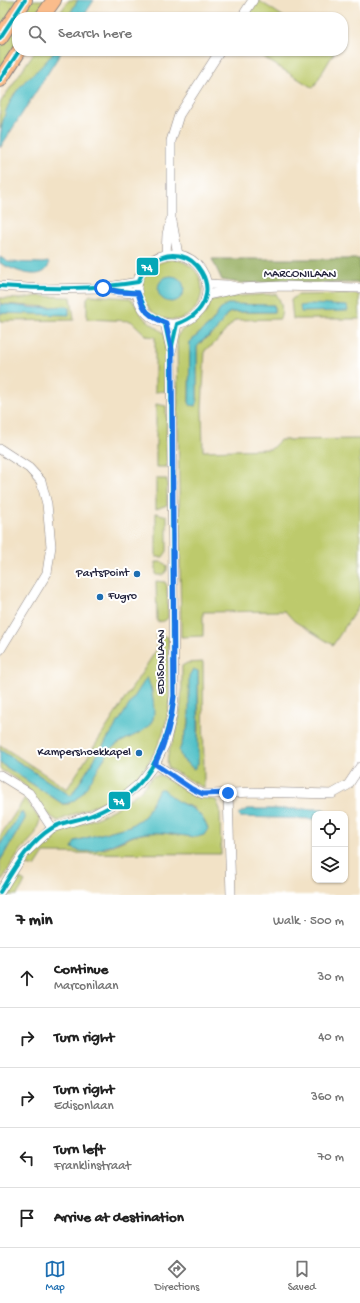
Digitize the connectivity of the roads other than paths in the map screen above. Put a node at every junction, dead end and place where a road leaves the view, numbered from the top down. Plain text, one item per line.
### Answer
1 (25, 0) edge
2 (54, 0) edge
3 (253, 0) edge
4 (17, 12) edge
5 (46, 12) edge
6 (245, 12) edge
7 (12, 20) edge
8 (0, 38) edge
9 (16, 56) edge
10 (217, 56) edge
11 (0, 80) edge
12 (171, 220) junction
13 (166, 255) junction
14 (178, 255) junction
15 (138, 282) junction
16 (207, 284) junction
17 (0, 286) edge
18 (103, 288) junction
19 (240, 288) junction
20 (360, 288) edge
21 (138, 293) junction
22 (207, 295) junction
23 (166, 323) junction
24 (177, 324) junction
25 (172, 350) junction
26 (0, 449) edge
27 (0, 650) edge
28 (155, 764) junction
29 (360, 767) edge
30 (0, 775) edge
31 (228, 793) junction
32 (52, 828) junction
33 (0, 892) edge
34 (230, 895) edge

1 - 4 main road
2 - 5 main road
3 - 6 street
7 - 8 main road
9 - 11 main road
10 - 12 street
12 - 13 street
12 - 14 street
13 - 14 street
13 - 15 street
14 - 16 street
15 - 18 street
15 - 21 street
16 - 19 street, MARCONILAAN
16 - 22 street
17 - 18 street
18 - 21 street
19 - 20 street, MARCONILAAN
19 - 22 street, MARCONILAAN
21 - 23 street
22 - 24 street
23 - 24 street
23 - 25 street, EDISONLAAN
24 - 25 street, EDISONLAAN
25 - 28 street, EDISONLAAN
26 - 27 street
28 - 31 street
28 - 32 street, EDISONLAAN
29 - 31 street
30 - 32 street
31 - 34 street
32 - 33 street, EDISONLAAN

